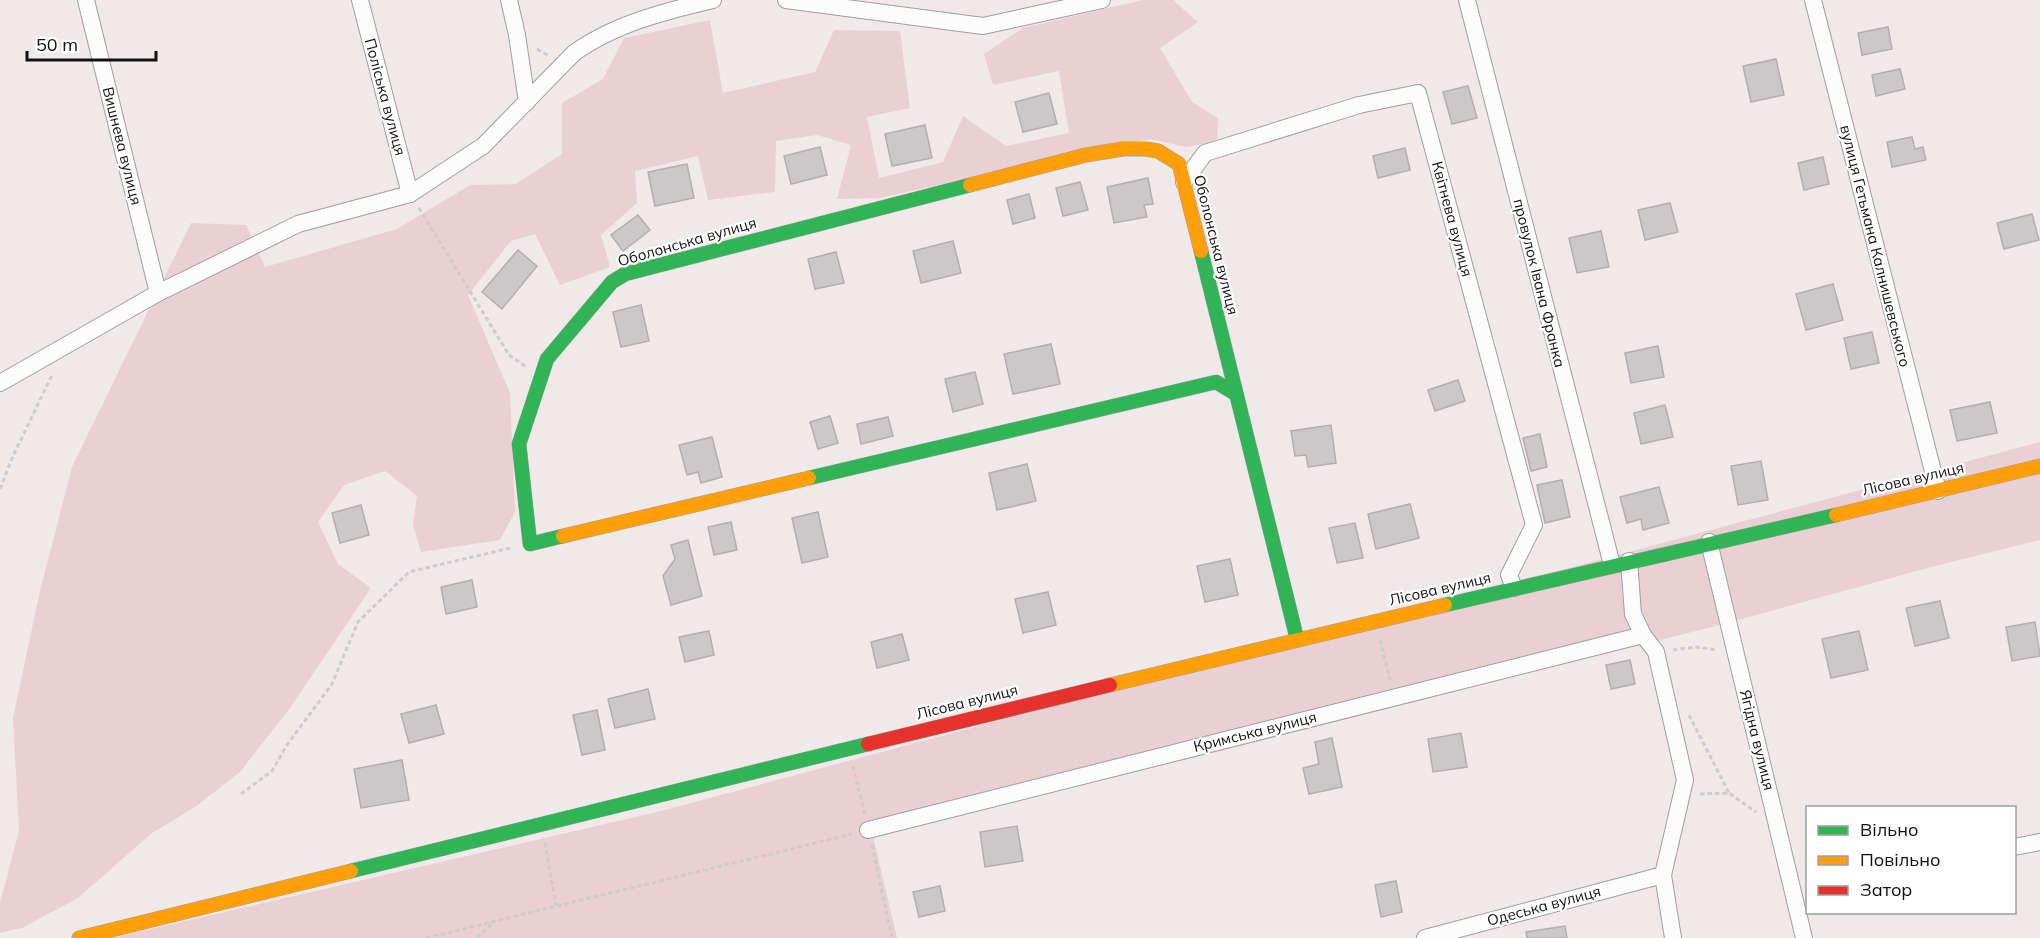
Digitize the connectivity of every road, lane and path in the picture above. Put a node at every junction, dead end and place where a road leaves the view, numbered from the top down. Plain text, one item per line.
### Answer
1 (86, 0) edge
2 (360, 0) edge
3 (509, 0) edge
4 (713, 0) edge
5 (786, 0) edge
6 (1102, 0) edge
7 (1467, 0) edge
8 (1813, 0) edge
9 (1064, 4) edge
10 (517, 35) junction
11 (574, 53) junction
12 (527, 102) junction
13 (1184, 182) junction
14 (410, 194) junction
15 (158, 293) junction
16 (67, 345) junction
17 (541, 378) junction
18 (0, 383) edge
19 (1236, 394) junction
20 (2040, 466) edge
21 (0, 489) edge
22 (1938, 491) junction
23 (1709, 542) junction
24 (530, 544) junction
25 (1629, 561) junction
26 (1612, 565) junction
27 (1514, 588) junction
28 (1375, 621) junction
29 (1642, 635) junction
30 (1298, 639) junction
31 (1656, 652) junction
32 (1736, 653) junction
33 (1394, 698) junction
34 (1687, 712) dead end
35 (1729, 793) junction
36 (241, 794) dead end
37 (1683, 795) junction
38 (541, 825) junction
39 (1778, 826) junction
40 (868, 830) joint
41 (2040, 842) edge
42 (2016, 847) edge
43 (1663, 875) junction
44 (1801, 891) edge
45 (556, 906) junction
46 (496, 921) junction
47 (79, 938) edge
48 (426, 938) edge
49 (477, 938) edge
50 (1425, 938) edge
51 (1672, 938) edge
52 (1804, 938) edge

1 - 15 street, Вишнева вулиця
2 - 14 street, Поліська вулиця
3 - 10 street
4 - 11 street
5 - 9 street
6 - 9 street
7 - 26 street, провулок Івана Франка
8 - 22 street, вулиця Гетьмана Калнишевського
10 - 11 path
10 - 12 street
11 - 12 street
12 - 14 street
13 - 17 street, Оболонська вулиця
13 - 19 street, Оболонська вулиця
13 - 27 street, Квітнева вулиця
14 - 15 street
14 - 17 path
15 - 16 street
16 - 18 street
16 - 21 path
17 - 24 street, Оболонська вулиця
19 - 24 street
19 - 30 street, Оболонська вулиця
20 - 22 street, Лісова вулиця
22 - 23 street, Лісова вулиця
23 - 25 street, Лісова вулиця
23 - 32 street, Ягідна вулиця
24 - 36 path
25 - 26 street, Лісова вулиця
25 - 29 street
26 - 27 street, Лісова вулиця
27 - 28 street, Лісова вулиця
28 - 30 street, Лісова вулиця
28 - 33 path
29 - 31 street
29 - 33 street, Кримська вулиця
30 - 38 street, Лісова вулиця
31 - 32 path
31 - 37 street
32 - 39 street, Ягідна вулиця
33 - 40 street, Кримська вулиця
34 - 35 path
35 - 37 path
35 - 39 path
37 - 43 street
38 - 45 path
38 - 47 street, Лісова вулиця
39 - 44 street, Ягідна вулиця
40 - 45 path
41 - 42 street
43 - 50 street, Одеська вулиця
43 - 51 street
44 - 52 street, Ягідна вулиця
45 - 46 path
46 - 48 path
46 - 49 path

